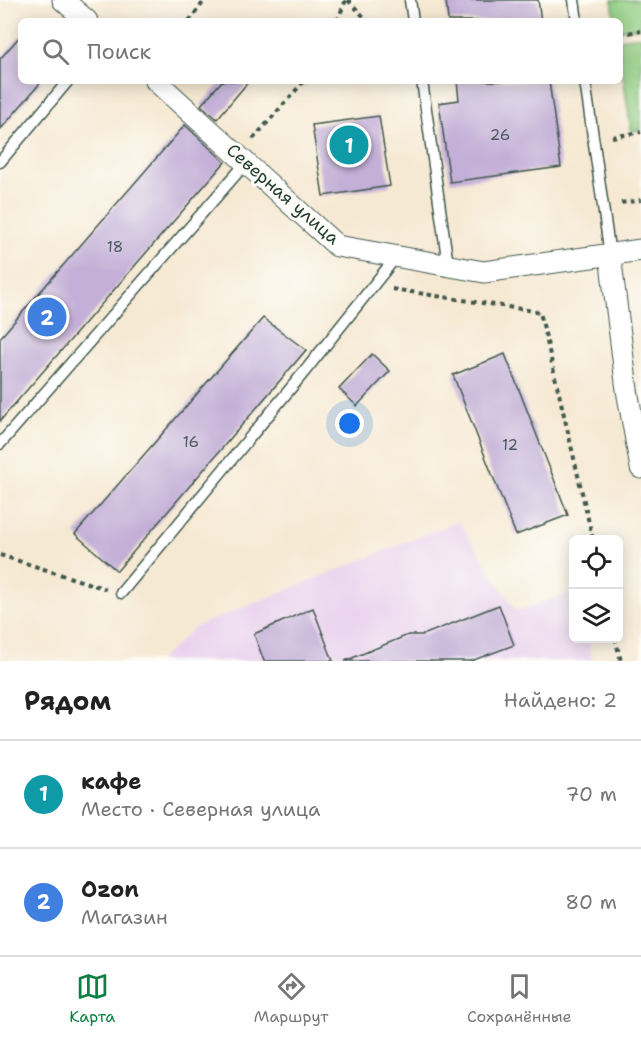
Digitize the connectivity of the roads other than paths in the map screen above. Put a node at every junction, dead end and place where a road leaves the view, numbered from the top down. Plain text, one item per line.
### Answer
1 (63, 0) edge
2 (410, 0) edge
3 (574, 0) edge
4 (84, 18) edge
5 (413, 18) edge
6 (577, 18) edge
7 (66, 84) edge
8 (159, 84) edge
9 (422, 84) edge
10 (585, 84) edge
11 (242, 159) junction
12 (0, 162) edge
13 (641, 250) edge
14 (610, 255) junction
15 (396, 256) junction
16 (448, 266) junction
17 (0, 444) edge
18 (641, 468) edge
19 (121, 593) road end

1 - 4 street
2 - 5 lane
3 - 6 lane
7 - 12 lane
8 - 11 street, Северная улица
9 - 16 lane
10 - 14 lane
11 - 15 street, Северная улица
11 - 17 lane
13 - 14 street, Северная улица
14 - 16 street, Северная улица
14 - 18 street
15 - 16 street, Северная улица
15 - 19 lane

